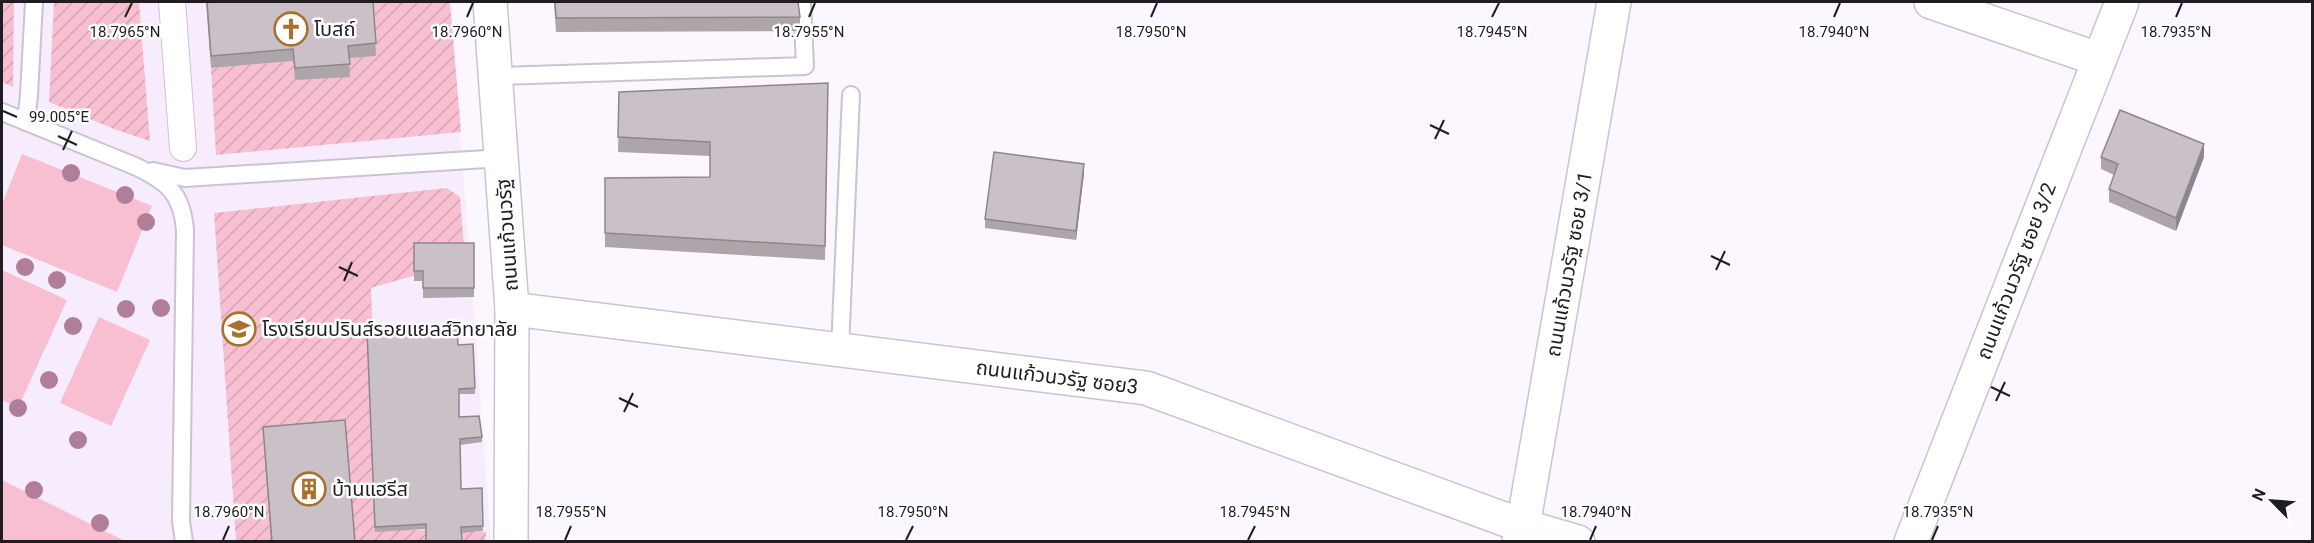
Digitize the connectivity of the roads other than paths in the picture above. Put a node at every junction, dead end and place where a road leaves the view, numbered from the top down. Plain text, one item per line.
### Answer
1 (34, 2) edge
2 (172, 2) edge
3 (490, 2) edge
4 (802, 2) edge
5 (1614, 2) edge
6 (1931, 2) edge
7 (2122, 2) edge
8 (2098, 59) junction
9 (497, 93) junction
10 (851, 95) dead end
11 (2, 112) edge
12 (26, 122) junction
13 (183, 148) dead end
14 (502, 158) junction
15 (137, 167) junction
16 (512, 309) junction
17 (840, 349) junction
18 (1521, 534) edge
19 (184, 542) edge
20 (511, 542) edge
21 (1578, 542) edge
22 (1911, 542) edge

1 - 12 lane
2 - 13 street
3 - 9 street, ถนนแก้วนวรัฐ
4 - 9 lane
5 - 18 street, ถนนแก้วนวรัฐ ซอย 3/1
6 - 8 street
7 - 8 street, ถนนแก้วนวรัฐ ซอย 3/2
8 - 22 street, ถนนแก้วนวรัฐ ซอย 3/2
9 - 14 street, ถนนแก้วนวรัฐ
10 - 17 lane
11 - 12 lane
12 - 15 lane
14 - 15 lane
14 - 16 street, ถนนแก้วนวรัฐ
15 - 19 lane
16 - 17 street, ถนนแก้วนวรัฐ ซอย3
16 - 20 street, ถนนแก้วนวรัฐ
17 - 18 street, ถนนแก้วนวรัฐ ซอย3
18 - 21 street, ถนนแก้วนวรัฐ ซอย3

